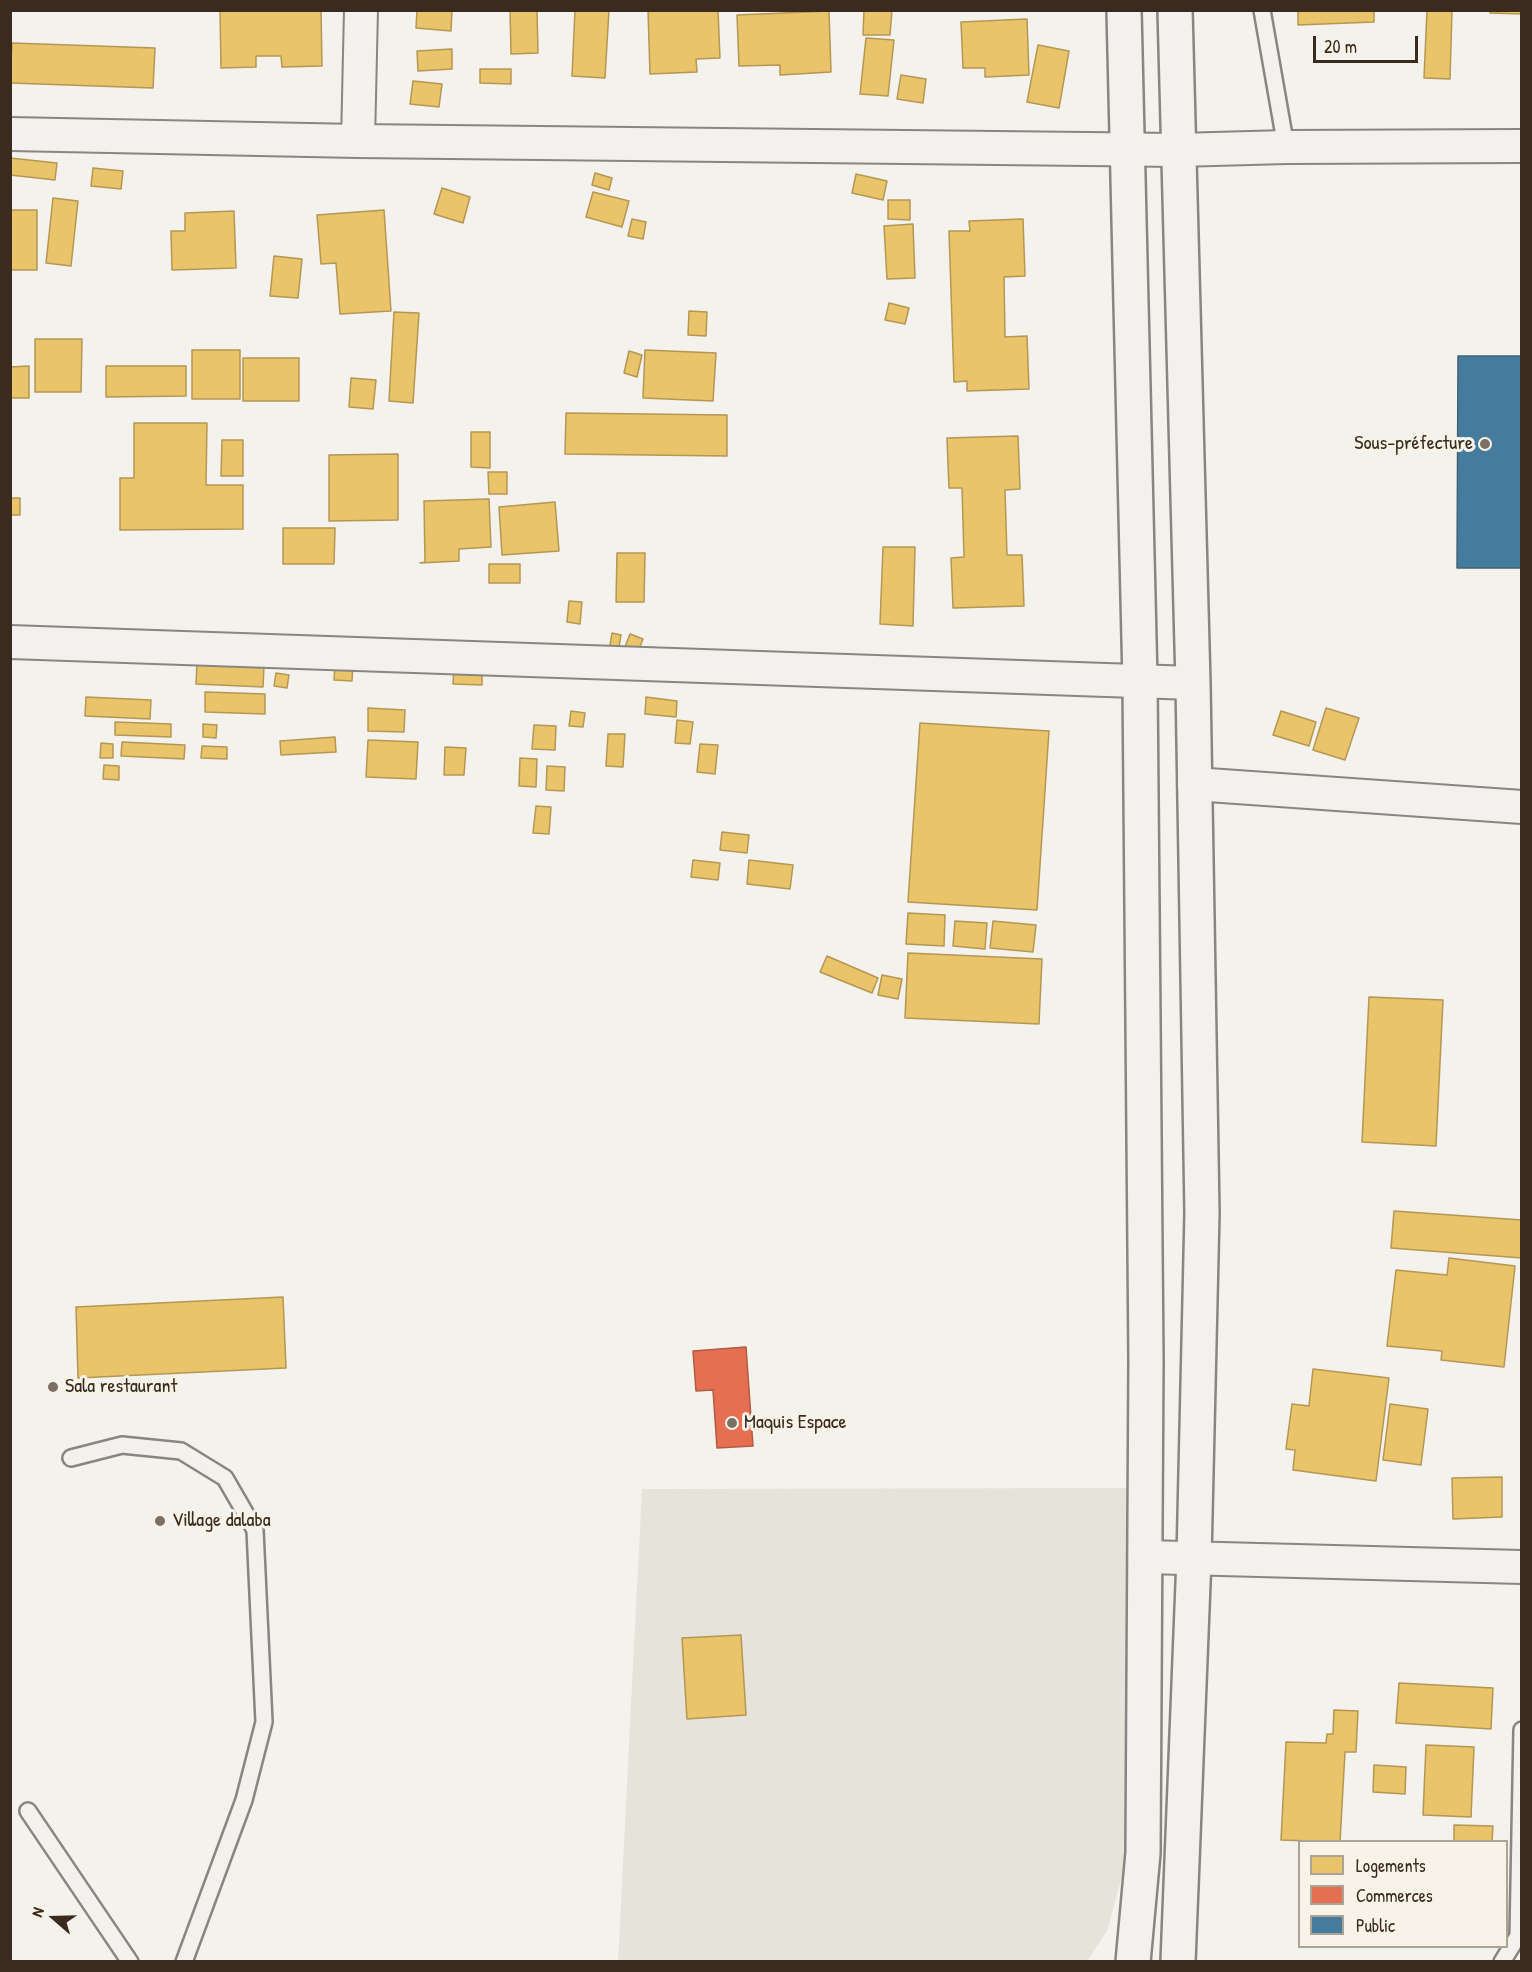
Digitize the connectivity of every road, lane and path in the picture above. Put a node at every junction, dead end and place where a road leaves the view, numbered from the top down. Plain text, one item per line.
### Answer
1 (361, 10) edge
2 (1124, 10) edge
3 (1175, 10) edge
4 (1262, 10) edge
5 (10, 134) edge
6 (358, 141) junction
7 (1521, 146) edge
8 (1286, 147) junction
9 (1127, 149) junction
10 (1178, 150) junction
11 (10, 642) edge
12 (1140, 681) junction
13 (1193, 683) junction
14 (1194, 784) junction
15 (1521, 807) edge
16 (71, 1458) dead end
17 (1146, 1557) junction
18 (1194, 1558) junction
19 (1521, 1567) edge
20 (1521, 1730) edge
21 (28, 1811) dead end
22 (130, 1962) edge
23 (184, 1962) edge
24 (1133, 1962) edge
25 (1178, 1962) edge
26 (1503, 1962) edge

1 - 6 street
2 - 9 main road
3 - 10 main road
4 - 8 lane
5 - 6 street
6 - 9 street
7 - 8 street
8 - 10 street
9 - 10 street
9 - 12 main road
10 - 13 main road
11 - 12 street
12 - 13 street
12 - 17 main road
13 - 14 main road
14 - 15 street
14 - 18 main road
16 - 23 lane
17 - 18 street
17 - 24 main road
18 - 19 street
18 - 25 main road
20 - 26 lane
21 - 22 lane

